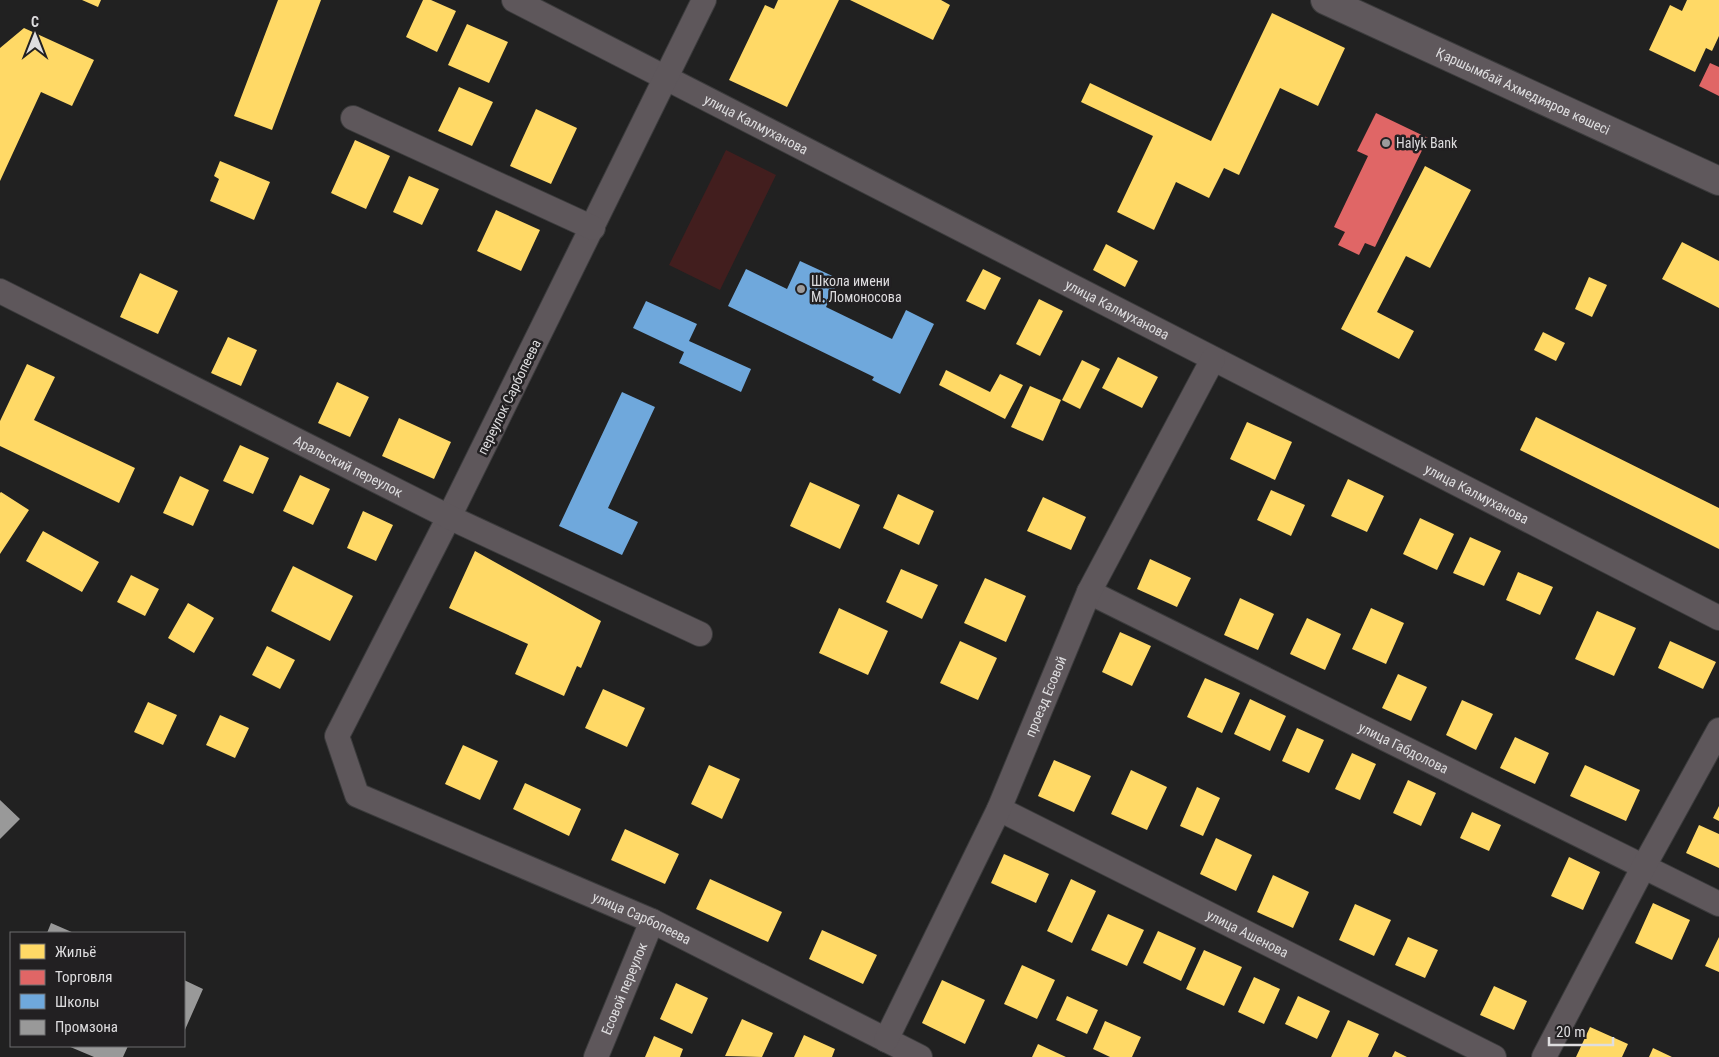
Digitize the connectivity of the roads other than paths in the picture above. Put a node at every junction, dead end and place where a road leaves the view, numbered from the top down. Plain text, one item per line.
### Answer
1 (514, 0) edge
2 (704, 0) edge
3 (1325, 0) edge
4 (667, 78) junction
5 (353, 118) dead end
6 (1719, 181) edge
7 (593, 228) junction
8 (0, 291) edge
9 (1213, 359) junction
10 (449, 517) junction
11 (1089, 592) junction
12 (1719, 618) edge
13 (700, 634) dead end
14 (1719, 730) edge
15 (357, 795) joint
16 (999, 809) junction
17 (1644, 866) junction
18 (1719, 904) edge
19 (652, 921) junction
20 (886, 1040) junction
21 (596, 1057) edge
22 (920, 1057) edge
23 (1494, 1057) edge
24 (1544, 1057) edge

1 - 4 street, улица Калмуханова
2 - 4 street, переулок Сарбопеева
3 - 6 main road, Қаршымбай Ахмедияров көшесі
4 - 7 street, переулок Сарбопеева
4 - 9 street, улица Калмуханова
5 - 7 street
7 - 10 street, переулок Сарбопеева
8 - 10 street, Аральский переулок
9 - 11 street, проезд Есовой
9 - 12 street, улица Калмуханова
10 - 13 street, Аральский переулок
10 - 15 street, переулок Сарбопеева
11 - 16 street, проезд Есовой
11 - 17 street, улица Габдолова
14 - 17 street
15 - 19 street, улица Сарбопеева
16 - 20 street, проезд Есовой
16 - 23 street, улица Ашенова
17 - 18 street, улица Габдолова
17 - 24 street
19 - 20 street, улица Сарбопеева
19 - 21 street, Есовой переулок
20 - 22 street, улица Сарбопеева

